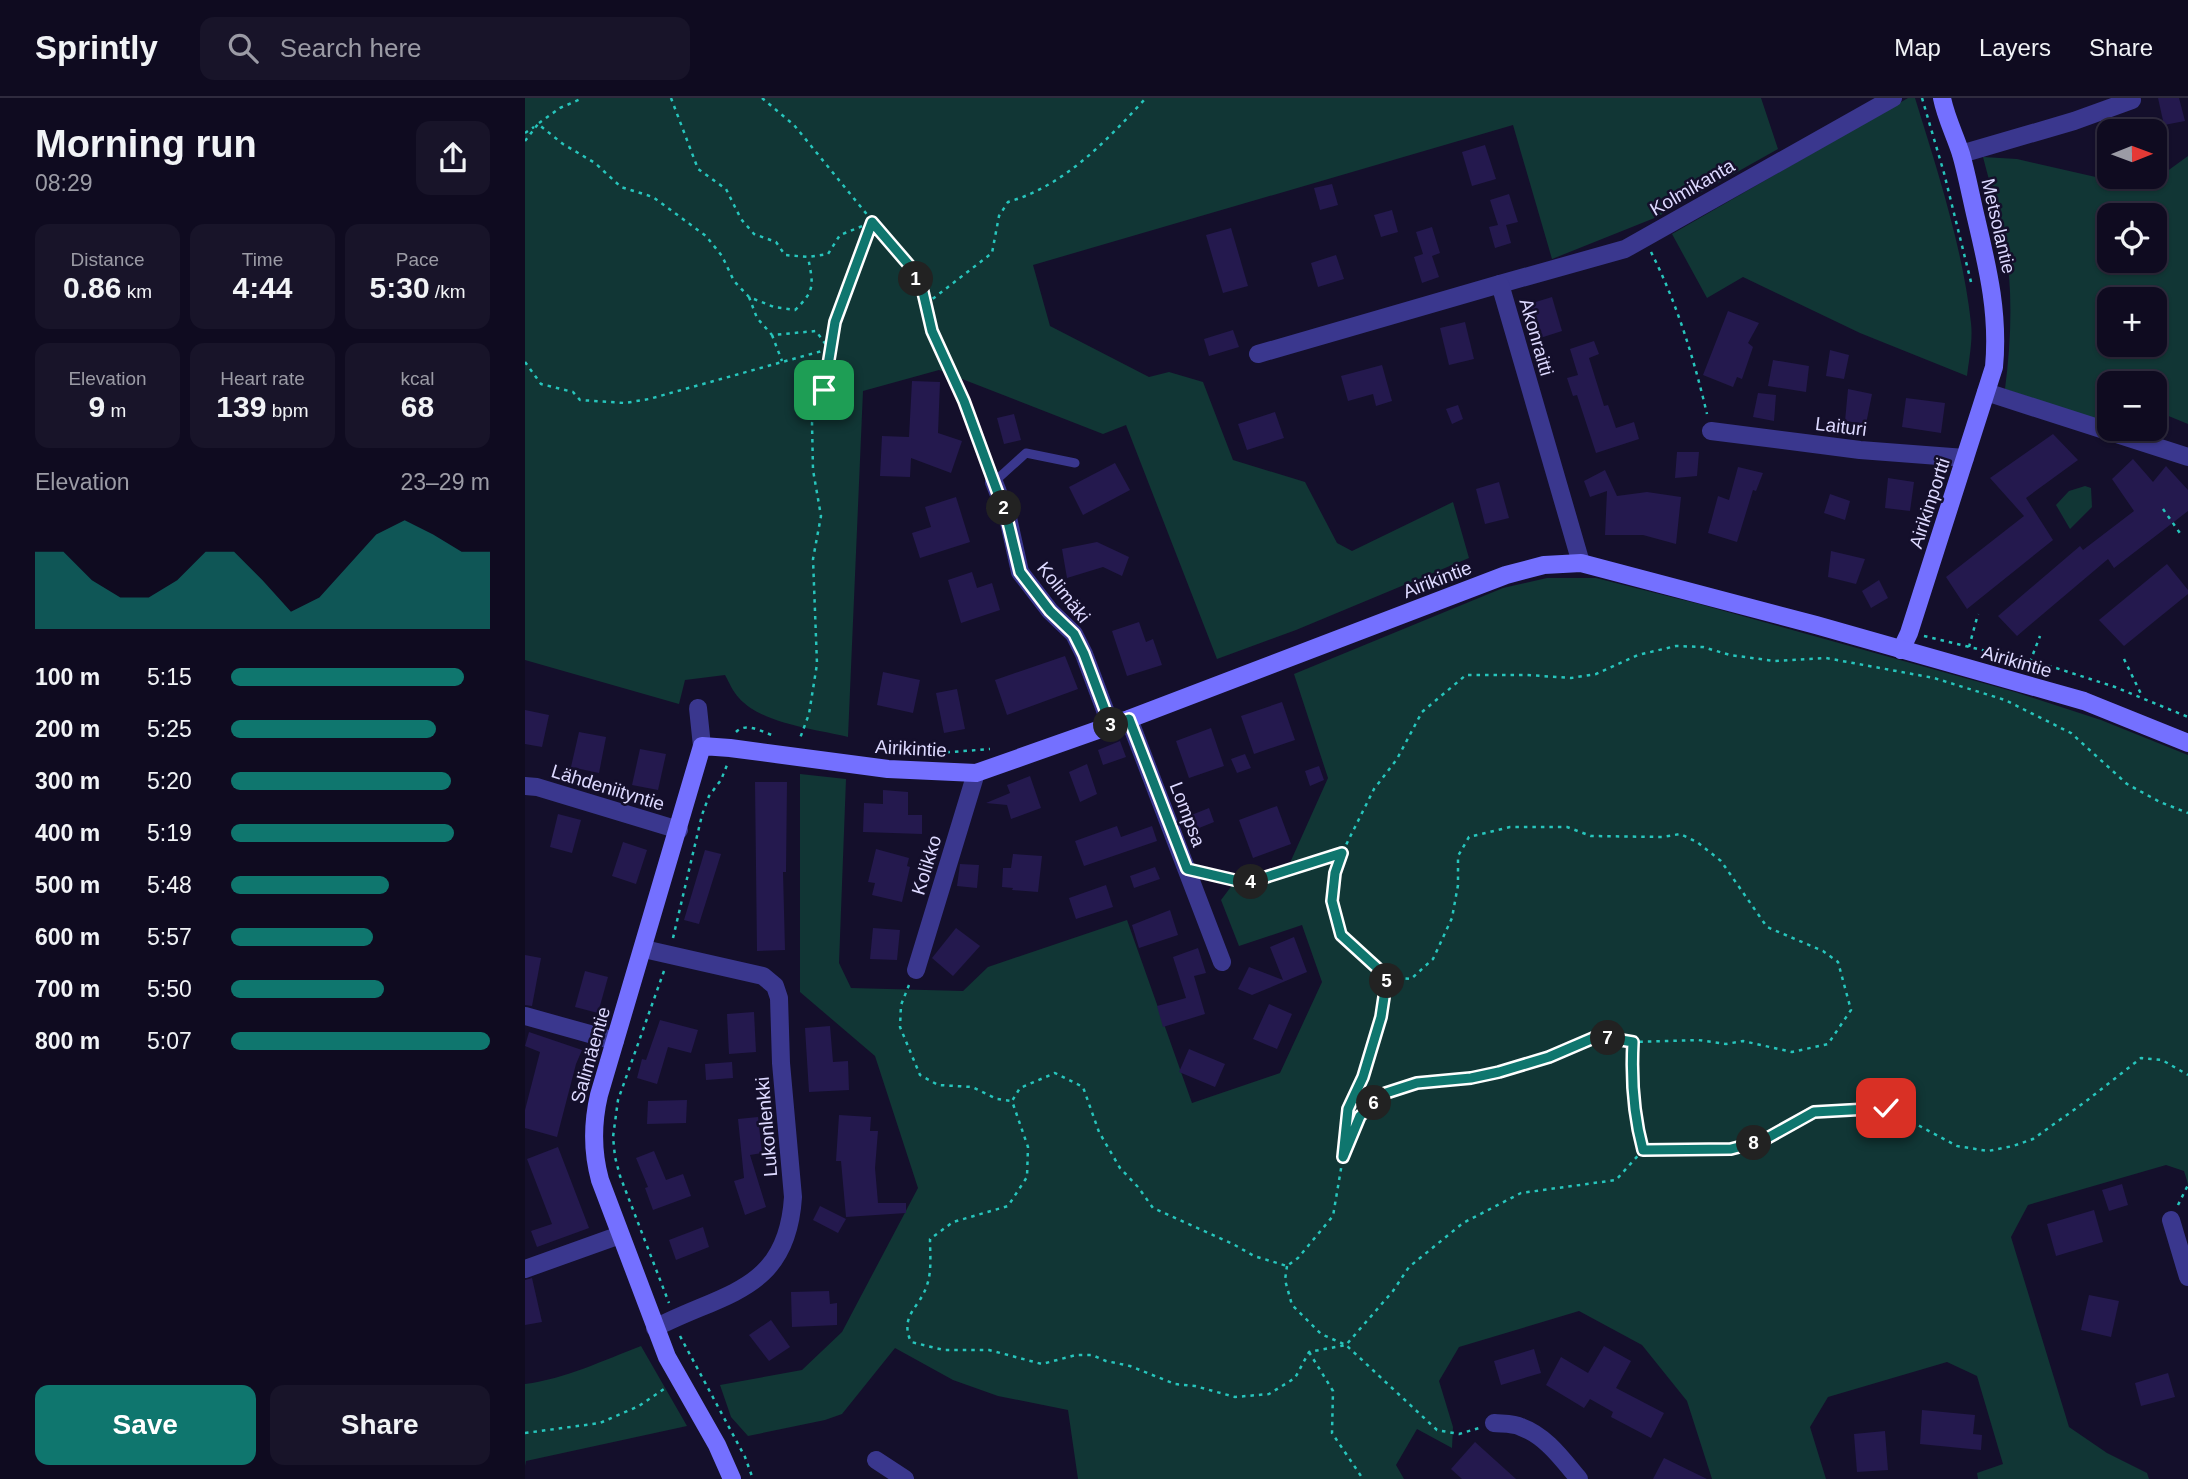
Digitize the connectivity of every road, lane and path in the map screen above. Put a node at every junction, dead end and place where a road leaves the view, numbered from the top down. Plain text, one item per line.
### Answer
1 (583, 98) edge
2 (671, 98) edge
3 (762, 98) edge
4 (1146, 98) edge
5 (1893, 98) edge
6 (1921, 98) edge
7 (1941, 98) edge
8 (2134, 99) edge
9 (538, 124) junction
10 (525, 134) edge
11 (525, 141) edge
12 (1961, 154) junction
13 (872, 222) junction
14 (1644, 239) junction
15 (808, 257) junction
16 (1500, 284) junction
17 (1972, 285) dead end
18 (749, 297) junction
19 (926, 304) junction
20 (772, 335) junction
21 (829, 349) junction
22 (1258, 354) dead end
23 (525, 362) edge
24 (782, 362) junction
25 (1994, 368) joint
26 (1986, 392) junction
27 (1711, 431) joint
28 (2188, 457) edge
29 (1965, 458) junction
30 (1075, 463) dead end
31 (994, 482) junction
32 (2163, 509) dead end
33 (2182, 536) dead end
34 (1581, 563) junction
35 (1978, 614) dead end
36 (1909, 633) junction
37 (2040, 636) dead end
38 (1969, 647) junction
39 (1901, 650) junction
40 (2124, 659) dead end
41 (2030, 662) junction
42 (2143, 698) junction
43 (698, 708) dead end
44 (2188, 717) edge
45 (1129, 719) junction
46 (1111, 726) junction
47 (799, 741) dead end
48 (2188, 743) edge
49 (702, 747) junction
50 (976, 773) junction
51 (525, 786) edge
52 (2188, 813) edge
53 (679, 830) junction
54 (1342, 853) junction
55 (1187, 869) junction
56 (643, 949) junction
57 (1221, 962) dead end
58 (916, 970) joint
59 (1387, 977) junction
60 (525, 1016) edge
61 (615, 1041) junction
62 (1633, 1042) junction
63 (2188, 1075) edge
64 (1012, 1101) junction
65 (1643, 1150) junction
66 (1343, 1157) junction
67 (2188, 1185) edge
68 (2171, 1220) joint
69 (620, 1235) junction
70 (1287, 1266) junction
71 (525, 1269) edge
72 (2188, 1277) edge
73 (655, 1328) junction
74 (1346, 1345) junction
75 (1309, 1352) junction
76 (679, 1380) junction
77 (1494, 1423) joint
78 (525, 1433) edge
79 (876, 1460) dead end
80 (731, 1479) edge
81 (905, 1479) edge
82 (1363, 1479) edge
83 (1579, 1479) edge

1 - 9 path
2 - 15 path
3 - 13 path
4 - 19 path
5 - 14 street, Kolmikanta
6 - 17 path
7 - 12 street, Metsolantie
8 - 12 street
9 - 10 path
9 - 11 path
9 - 18 path
12 - 25 street, Metsolantie
13 - 15 path
13 - 19 path
13 - 21 path
14 - 16 street, Kolmikanta
14 - 27 path
15 - 18 path
16 - 22 street, Akonraitti
16 - 34 street, Akonraitti
18 - 20 path
19 - 31 path
20 - 21 path
20 - 24 path
21 - 24 path
21 - 47 path
23 - 24 path
25 - 26 street, Airikinportti
26 - 28 street
26 - 29 street, Airikinportti
27 - 29 street, Laituri
29 - 36 street, Airikinportti
30 - 31 lane
31 - 46 street, Kolimäki
32 - 33 path
34 - 39 street, Airikintie
34 - 45 street, Airikintie
35 - 38 path
36 - 38 path
36 - 39 street, Airikinportti
37 - 41 path
38 - 41 path
39 - 48 street, Airikintie
40 - 42 path
41 - 42 path
42 - 44 path
43 - 49 street, Salimäentie
45 - 46 street, Airikintie
45 - 55 street, Lompsa
46 - 50 street, Airikintie
49 - 50 street, Airikintie
49 - 53 street, Salimäentie
50 - 58 street, Kolikko
51 - 53 street, Lähdeniityntie
52 - 54 path
53 - 56 street, Salimäentie
54 - 55 path
54 - 59 path
55 - 57 street, Lompsa
56 - 61 street, Salimäentie
56 - 73 street, Lukonlenkki
58 - 64 path
59 - 62 path
59 - 66 path
60 - 61 street
61 - 69 street, Salimäentie
62 - 65 path
62 - 66 path
63 - 65 path
64 - 70 path
64 - 75 path
65 - 74 path
66 - 70 path
67 - 68 path
68 - 72 street
69 - 71 street
69 - 73 street, Salimäentie
70 - 74 path
73 - 76 street, Salimäentie
74 - 75 path
74 - 77 path
75 - 82 path
76 - 78 path
76 - 80 street, Salimäentie
77 - 83 street
79 - 81 street

